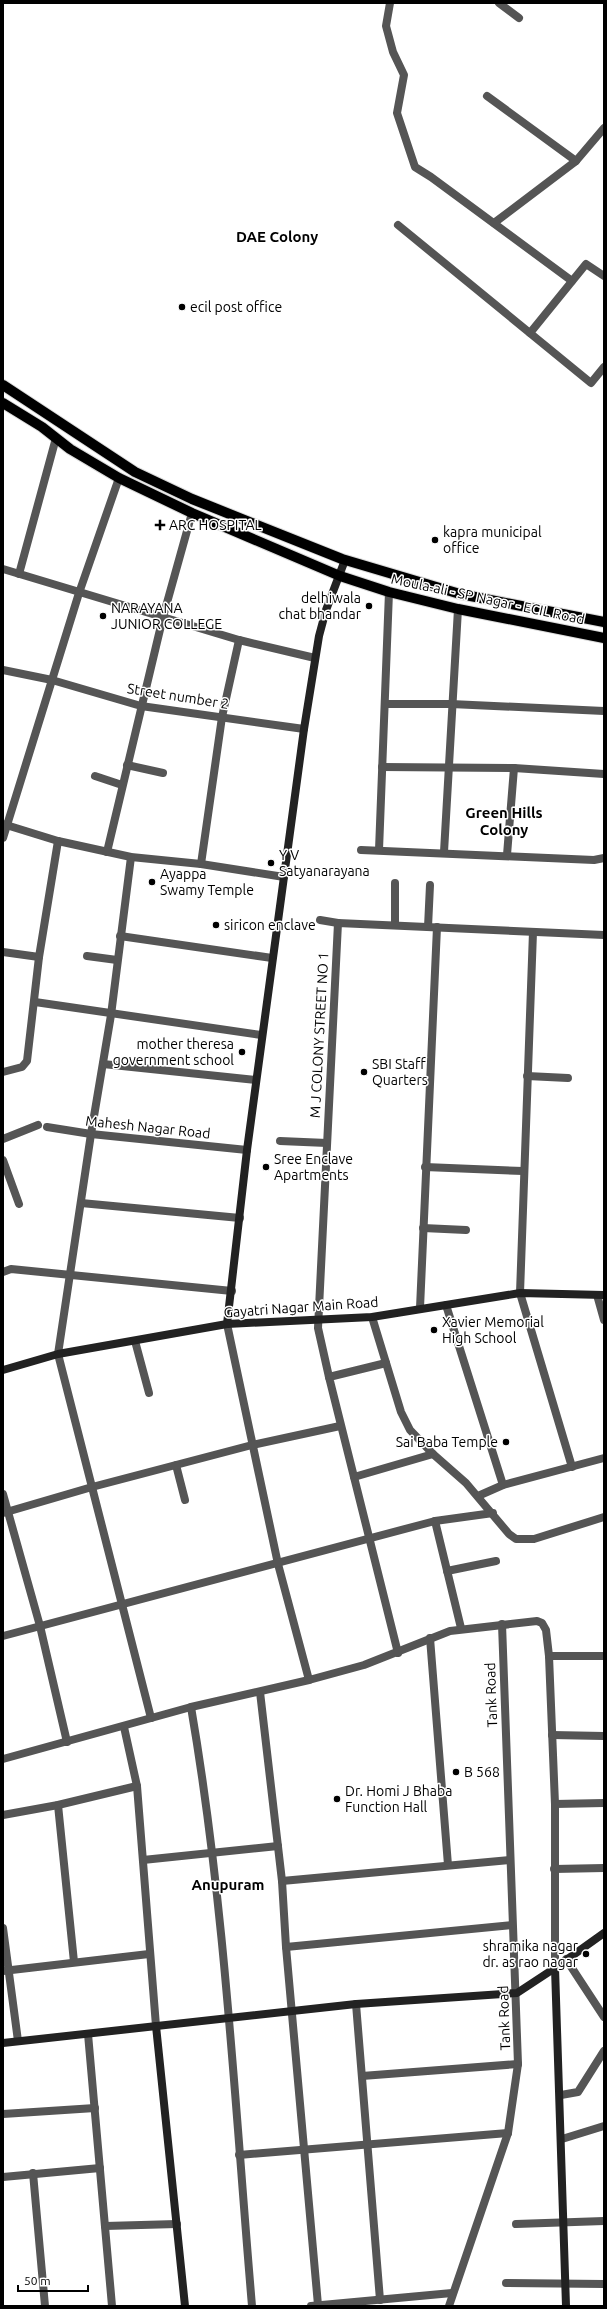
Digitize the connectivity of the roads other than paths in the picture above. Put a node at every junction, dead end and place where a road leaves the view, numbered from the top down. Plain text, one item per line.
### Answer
1 (390, 3) edge
2 (499, 3) edge
3 (519, 18) dead end
4 (487, 96) dead end
5 (604, 128) edge
6 (576, 161) junction
7 (494, 223) junction
8 (398, 226) dead end
9 (604, 276) edge
10 (572, 281) junction
11 (530, 333) junction
12 (604, 367) edge
13 (3, 385) edge
14 (4, 406) edge
15 (56, 438) junction
16 (119, 478) junction
17 (192, 513) junction
18 (345, 560) junction
19 (3, 569) edge
20 (19, 574) junction
21 (340, 576) junction
22 (389, 592) junction
23 (79, 593) junction
24 (458, 609) junction
25 (163, 617) junction
26 (604, 622) edge
27 (604, 638) edge
28 (239, 640) junction
29 (315, 658) junction
30 (3, 670) edge
31 (52, 680) junction
32 (385, 704) junction
33 (451, 704) junction
34 (141, 706) junction
35 (604, 711) edge
36 (222, 717) junction
37 (304, 729) junction
38 (127, 765) junction
39 (382, 767) junction
40 (449, 767) junction
41 (514, 768) junction
42 (163, 773) dead end
43 (604, 774) edge
44 (96, 776) dead end
45 (122, 785) junction
46 (5, 824) edge
47 (3, 838) edge
48 (58, 841) junction
49 (361, 850) dead end
50 (379, 850) junction
51 (107, 852) junction
52 (444, 852) junction
53 (507, 855) junction
54 (131, 857) junction
55 (604, 858) edge
56 (201, 864) junction
57 (284, 878) junction
58 (395, 883) dead end
59 (430, 885) dead end
60 (320, 920) dead end
61 (338, 923) junction
62 (395, 925) junction
63 (428, 927) junction
64 (437, 927) junction
65 (533, 932) junction
66 (604, 935) edge
67 (120, 936) junction
68 (3, 952) edge
69 (87, 956) dead end
70 (40, 957) junction
71 (272, 958) junction
72 (117, 960) junction
73 (36, 1002) junction
74 (111, 1014) junction
75 (261, 1035) junction
76 (103, 1064) junction
77 (3, 1072) edge
78 (527, 1076) junction
79 (568, 1078) dead end
80 (256, 1080) junction
81 (38, 1125) dead end
82 (47, 1127) dead end
83 (91, 1134) junction
84 (3, 1139) edge
85 (280, 1141) dead end
86 (327, 1143) junction
87 (247, 1150) junction
88 (3, 1160) edge
89 (425, 1167) junction
90 (523, 1171) junction
91 (81, 1203) junction
92 (19, 1204) dead end
93 (240, 1218) junction
94 (423, 1228) junction
95 (466, 1230) dead end
96 (3, 1272) edge
97 (70, 1273) junction
98 (232, 1291) junction
99 (520, 1293) junction
100 (600, 1295) edge
101 (446, 1305) junction
102 (420, 1308) junction
103 (372, 1317) junction
104 (318, 1319) junction
105 (604, 1320) edge
106 (228, 1324) junction
107 (135, 1341) junction
108 (58, 1354) junction
109 (386, 1363) junction
110 (3, 1370) edge
111 (329, 1377) junction
112 (148, 1393) dead end
113 (340, 1426) junction
114 (252, 1445) junction
115 (433, 1454) junction
116 (604, 1458) edge
117 (176, 1465) junction
118 (572, 1467) junction
119 (354, 1477) junction
120 (503, 1485) junction
121 (92, 1487) junction
122 (3, 1494) edge
123 (478, 1496) junction
124 (185, 1500) dead end
125 (5, 1513) edge
126 (493, 1513) junction
127 (604, 1517) edge
128 (435, 1521) junction
129 (369, 1538) junction
130 (496, 1561) dead end
131 (278, 1564) junction
132 (447, 1571) junction
133 (122, 1605) junction
134 (502, 1624) junction
135 (40, 1626) junction
136 (461, 1628) junction
137 (3, 1636) edge
138 (430, 1638) junction
139 (398, 1653) junction
140 (549, 1656) junction
141 (604, 1656) edge
142 (309, 1680) junction
143 (260, 1692) junction
144 (191, 1708) junction
145 (151, 1718) junction
146 (124, 1727) junction
147 (552, 1736) junction
148 (604, 1736) edge
149 (67, 1742) junction
150 (3, 1759) edge
151 (137, 1786) junction
152 (604, 1803) edge
153 (555, 1804) junction
154 (58, 1805) junction
155 (3, 1816) edge
156 (278, 1846) junction
157 (212, 1852) junction
158 (143, 1860) junction
159 (510, 1860) junction
160 (448, 1865) junction
161 (604, 1868) edge
162 (554, 1869) junction
163 (282, 1881) junction
164 (512, 1925) junction
165 (3, 1928) edge
166 (604, 1933) edge
167 (286, 1947) junction
168 (149, 1954) junction
169 (566, 1959) junction
170 (74, 1962) junction
171 (556, 1968) junction
172 (6, 1970) edge
173 (517, 1993) junction
174 (356, 2004) junction
175 (292, 2012) junction
176 (604, 2017) edge
177 (228, 2018) junction
178 (156, 2026) junction
179 (88, 2034) junction
180 (18, 2042) junction
181 (3, 2043) edge
182 (604, 2051) edge
183 (518, 2064) junction
184 (362, 2076) junction
185 (561, 2095) junction
186 (95, 2108) junction
187 (3, 2114) edge
188 (604, 2126) edge
189 (508, 2134) junction
190 (562, 2139) junction
191 (369, 2145) junction
192 (304, 2151) junction
193 (239, 2155) junction
194 (100, 2168) junction
195 (33, 2174) junction
196 (3, 2177) edge
197 (604, 2221) edge
198 (564, 2222) junction
199 (177, 2224) junction
200 (516, 2224) dead end
201 (105, 2226) junction
202 (506, 2283) dead end
203 (566, 2283) junction
204 (604, 2284) edge
205 (452, 2293) junction
206 (380, 2300) junction
207 (45, 2306) edge
208 (112, 2306) edge
209 (185, 2306) edge
210 (252, 2306) edge
211 (314, 2306) edge
212 (449, 2306) edge
213 (566, 2306) edge

1 - 7 street
2 - 3 street
4 - 6 street
5 - 6 street
6 - 7 street
7 - 10 street
8 - 11 street
9 - 10 street
10 - 11 street
11 - 12 street
13 - 18 main road, Moula-ali - SP Nagar - ECIL Road
14 - 15 main road, Moula-ali - SP Nagar - ECIL Road
15 - 16 main road, Moula-ali - SP Nagar - ECIL Road
15 - 20 street
16 - 17 main road, Moula-ali - SP Nagar - ECIL Road
16 - 23 street
17 - 21 main road, Moula-ali - SP Nagar - ECIL Road
17 - 25 street
18 - 21 street
18 - 26 main road, Moula-ali - SP Nagar - ECIL Road
19 - 20 street
20 - 23 street
21 - 22 main road, Moula-ali - SP Nagar - ECIL Road
21 - 29 street
22 - 24 main road, Moula-ali - SP Nagar - ECIL Road
22 - 32 street
23 - 25 street
23 - 31 street
24 - 27 main road, Moula-ali - SP Nagar - ECIL Road
24 - 33 street
25 - 28 street
25 - 34 street
28 - 29 street
28 - 36 street
29 - 37 street
30 - 31 street, Street number 2
31 - 34 street, Street number 2
31 - 46 street
32 - 33 street
32 - 39 street
33 - 35 street
33 - 40 street
34 - 36 street, Street number 2
34 - 38 street
36 - 37 street, Street number 2
36 - 56 street
37 - 57 street
38 - 42 street
38 - 45 street
39 - 40 street
39 - 50 street
40 - 41 street
40 - 52 street
41 - 43 street
41 - 53 street
44 - 45 street
45 - 51 street
46 - 47 street
46 - 48 street
48 - 51 street
48 - 70 street
49 - 50 street
50 - 52 street
51 - 54 street
52 - 53 street
53 - 55 street
54 - 56 street
54 - 67 street
56 - 57 street
57 - 71 street
58 - 62 street
59 - 63 street
60 - 61 street
61 - 62 street
61 - 86 street, M J COLONY STREET NO 1
62 - 63 street
63 - 64 street
64 - 65 street
64 - 89 street
65 - 66 street
65 - 78 street
67 - 71 street
67 - 72 street
68 - 70 street
69 - 72 street
70 - 73 street
71 - 75 street
72 - 74 street
73 - 74 street
73 - 77 street
74 - 75 street
74 - 76 street
75 - 80 street
76 - 80 street
76 - 83 street
78 - 79 street
78 - 90 street
80 - 87 street
81 - 84 street
82 - 83 street, Mahesh Nagar Road
83 - 87 street, Mahesh Nagar Road
83 - 91 street
85 - 86 street
86 - 104 street, M J COLONY STREET NO 1
87 - 93 street
88 - 92 street
89 - 90 street
89 - 94 street
90 - 99 street
91 - 93 street
91 - 97 street
93 - 98 street
94 - 95 street
94 - 102 street
96 - 97 street
97 - 98 street
97 - 108 street
98 - 106 street
99 - 100 street, Gayatri Nagar Main Road
99 - 101 street, Gayatri Nagar Main Road
99 - 118 street
100 - 105 street
101 - 102 street, Gayatri Nagar Main Road
101 - 120 street
102 - 103 street, Gayatri Nagar Main Road
103 - 104 street, Gayatri Nagar Main Road
103 - 109 street
104 - 106 street, Gayatri Nagar Main Road
104 - 111 street, M J COLONY STREET NO 1
106 - 107 street, Gayatri Nagar Main Road
106 - 114 street
107 - 108 street, Gayatri Nagar Main Road
107 - 112 street
108 - 110 street, Gayatri Nagar Main Road
108 - 121 street
109 - 111 street
109 - 115 street
111 - 113 street, M J COLONY STREET NO 1
113 - 114 street
113 - 119 street, M J COLONY STREET NO 1
114 - 117 street
114 - 131 street
115 - 119 street
115 - 123 street
116 - 118 street
117 - 121 street
117 - 124 street
118 - 120 street
119 - 129 street, M J COLONY STREET NO 1
120 - 123 street
121 - 125 street
121 - 133 street
122 - 125 street
123 - 126 street
125 - 135 street
126 - 127 street
126 - 128 street
128 - 129 street
128 - 132 street
129 - 131 street
129 - 139 street, M J COLONY STREET NO 1
130 - 132 street
131 - 133 street
131 - 142 street
132 - 136 street
133 - 135 street
133 - 145 street
134 - 136 street
134 - 140 street
134 - 159 street, Tank Road
135 - 137 street
135 - 149 street
136 - 138 street
138 - 139 street
138 - 160 street
139 - 142 street
140 - 141 street
140 - 147 street
142 - 143 street
143 - 144 street
143 - 156 street
144 - 145 street
144 - 157 street
145 - 146 street
146 - 149 street
146 - 151 street
147 - 148 street
147 - 153 street
149 - 150 street
151 - 154 street
151 - 158 street
152 - 153 street
153 - 162 street
154 - 155 street
154 - 170 street
156 - 157 street
156 - 163 street
157 - 158 street
157 - 177 street
158 - 168 street
159 - 160 street
159 - 164 street, Tank Road
160 - 163 street
161 - 162 street
162 - 171 street
163 - 167 street
164 - 167 street
164 - 173 street, Tank Road
165 - 172 street
166 - 169 street
167 - 175 street
168 - 170 street
168 - 178 street
169 - 171 street
169 - 176 street
170 - 172 street
171 - 173 street
171 - 185 street
172 - 180 street
173 - 174 street
173 - 183 street, Tank Road
174 - 175 street
174 - 184 street
175 - 177 street
175 - 192 street
177 - 178 street
177 - 193 street
178 - 179 street
178 - 199 street
179 - 180 street
179 - 186 street
180 - 181 street
182 - 185 street
183 - 184 street
183 - 189 street, Tank Road
184 - 191 street
185 - 190 street
186 - 187 street
186 - 194 street
188 - 190 street
189 - 191 street
189 - 205 street, Tank Road
190 - 198 street
191 - 192 street
191 - 206 street
192 - 193 street
192 - 211 street
193 - 210 street
194 - 195 street
194 - 201 street
195 - 196 street
195 - 207 street
197 - 198 street
198 - 200 street
198 - 203 street
199 - 201 street
199 - 209 street
201 - 208 street
202 - 203 street
203 - 204 street
203 - 213 street
205 - 206 street
205 - 212 street, Tank Road
206 - 211 street

